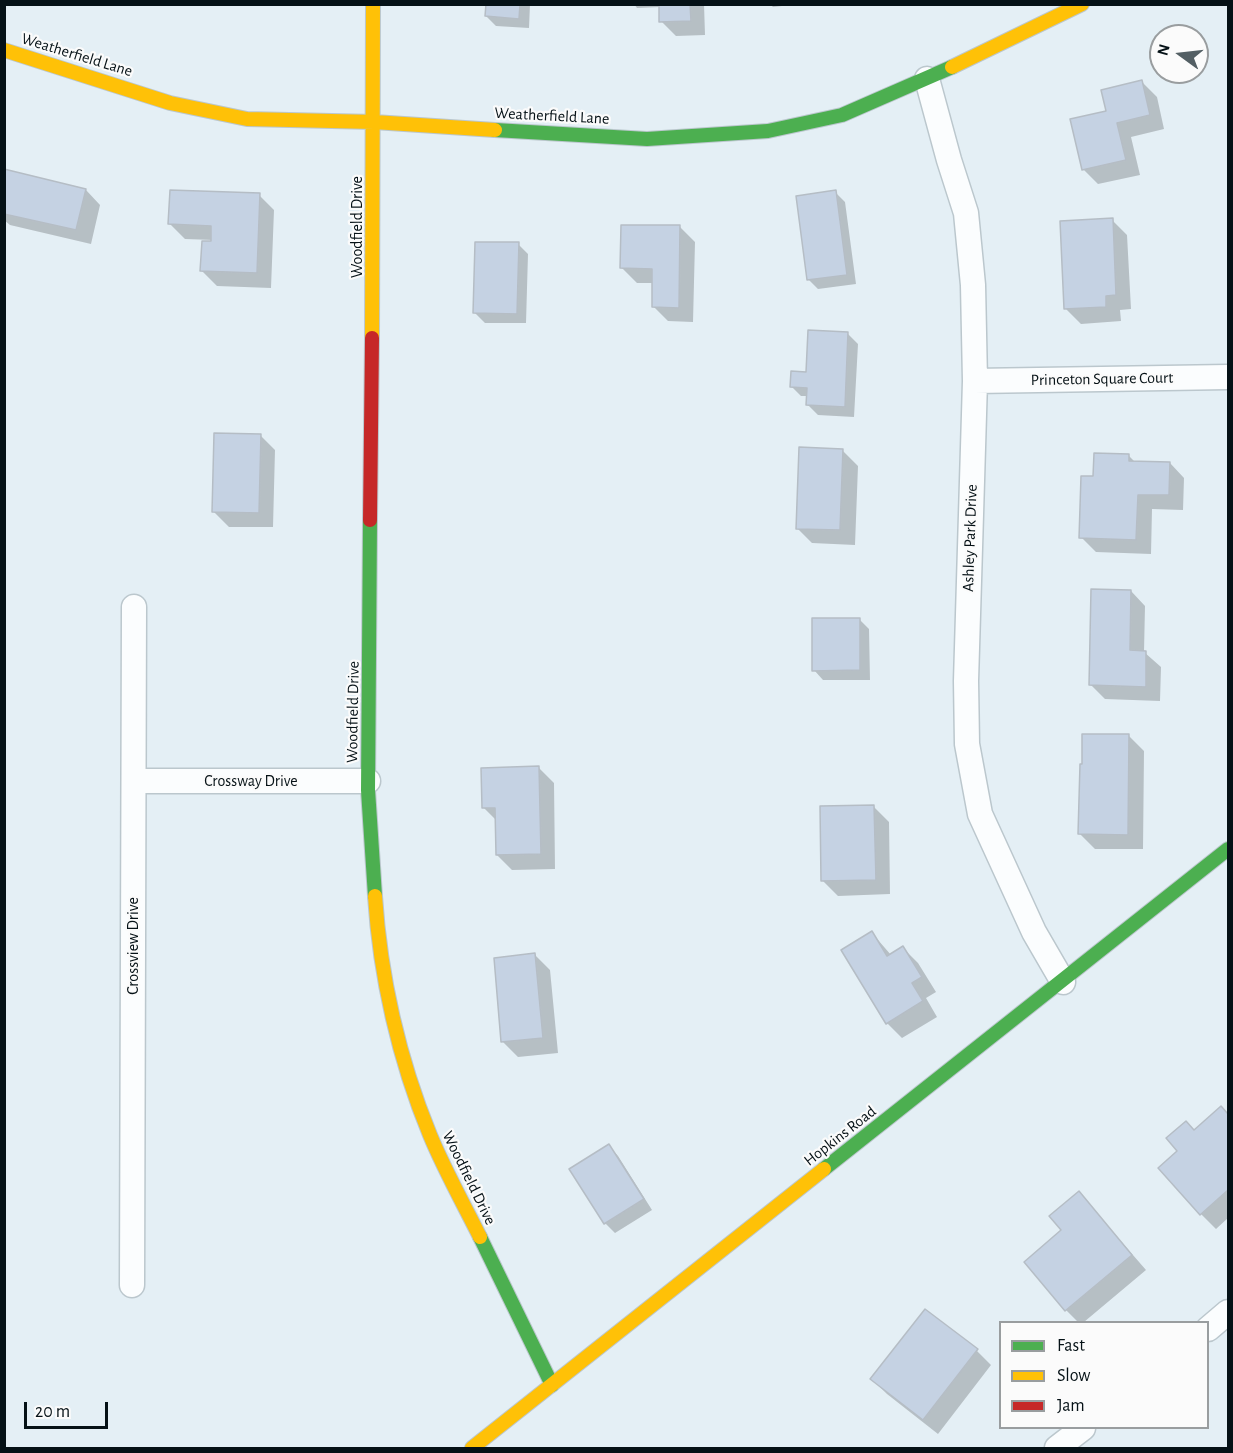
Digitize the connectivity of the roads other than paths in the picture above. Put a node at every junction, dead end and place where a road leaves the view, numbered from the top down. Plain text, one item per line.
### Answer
1 (373, 4) edge
2 (1082, 4) edge
3 (4, 50) edge
4 (927, 79) junction
5 (374, 122) junction
6 (1228, 377) edge
7 (975, 381) junction
8 (134, 607) dead end
9 (134, 781) junction
10 (368, 781) junction
11 (1228, 849) edge
12 (1063, 982) junction
13 (132, 1285) dead end
14 (1228, 1312) edge
15 (1209, 1328) edge
16 (552, 1385) junction
17 (1082, 1429) edge
18 (472, 1449) edge
19 (1057, 1449) edge

1 - 5 street, Woodfield Drive
2 - 4 street, Weatherfield Lane
3 - 5 street, Weatherfield Lane
4 - 5 street, Weatherfield Lane
4 - 7 street, Ashley Park Drive
5 - 10 street, Woodfield Drive
6 - 7 street, Princeton Square Court
7 - 12 street, Ashley Park Drive
8 - 9 street, Crossview Drive
9 - 10 street, Crossway Drive
9 - 13 street, Crossview Drive
10 - 16 street, Woodfield Drive
11 - 12 street, Hopkins Road
12 - 16 street, Hopkins Road
14 - 15 street
16 - 18 street, Hopkins Road
17 - 19 street

